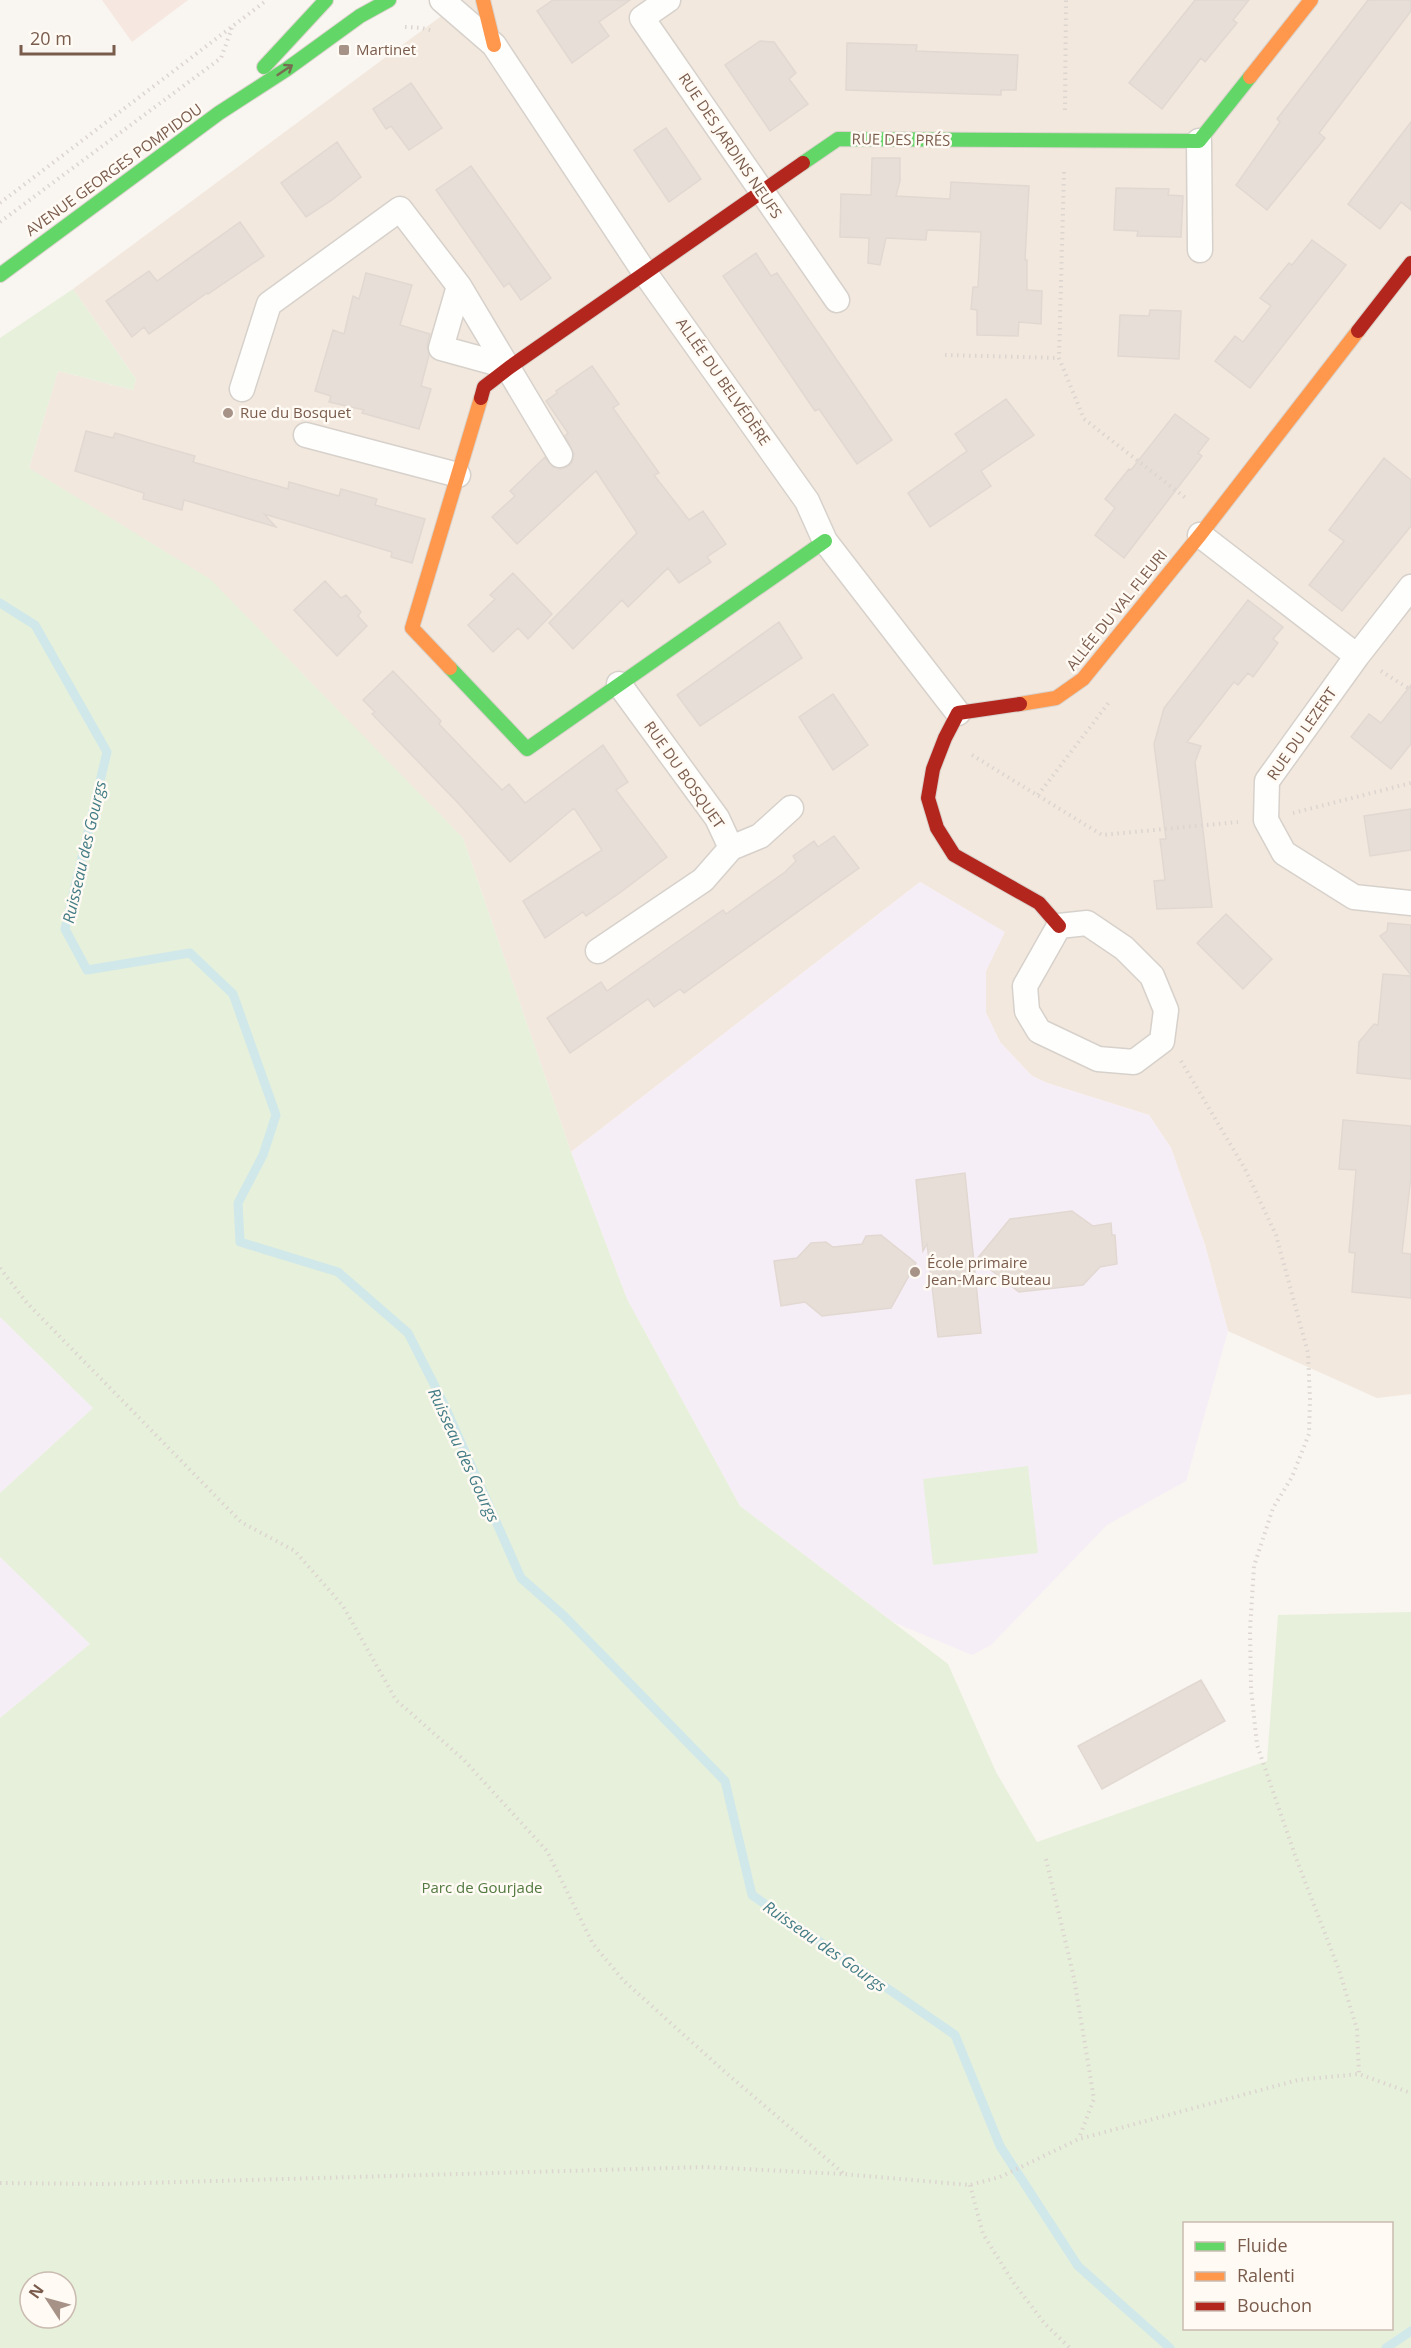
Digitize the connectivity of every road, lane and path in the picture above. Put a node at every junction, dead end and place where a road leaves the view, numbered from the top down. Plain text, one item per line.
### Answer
1 (267, 0) edge
2 (326, 0) edge
3 (389, 0) edge
4 (442, 0) edge
5 (483, 0) edge
6 (668, 0) edge
7 (1066, 0) edge
8 (1311, 0) edge
9 (232, 27) junction
10 (398, 27) dead end
11 (441, 33) dead end
12 (494, 45) junction
13 (219, 113) junction
14 (1200, 141) junction
15 (1064, 142) junction
16 (760, 192) junction
17 (0, 203) edge
18 (0, 222) edge
19 (1200, 250) dead end
20 (1411, 263) edge
21 (645, 273) junction
22 (0, 275) edge
23 (459, 286) junction
24 (837, 300) dead end
25 (945, 356) dead end
26 (1059, 358) junction
27 (510, 367) junction
28 (242, 389) dead end
29 (306, 435) dead end
30 (560, 455) dead end
31 (458, 475) junction
32 (1206, 527) junction
33 (825, 541) junction
34 (1411, 587) edge
35 (1357, 656) junction
36 (619, 684) junction
37 (1411, 690) edge
38 (958, 713) junction
39 (945, 738) junction
40 (1411, 783) edge
41 (791, 808) dead end
42 (1266, 820) junction
43 (731, 848) junction
44 (1411, 903) edge
45 (1059, 927) junction
46 (598, 951) dead end
47 (1162, 1041) junction
48 (0, 1268) edge
49 (1046, 1859) dead end
50 (1359, 2074) junction
51 (1411, 2093) edge
52 (1079, 2139) junction
53 (843, 2174) junction
54 (0, 2183) edge
55 (970, 2185) junction
56 (1070, 2348) edge

1 - 9 path
2 - 13 street, AVENUE GEORGES POMPIDOU
13 -> 3 street, AVENUE GEORGES POMPIDOU
4 - 12 street, ALLÉE DU BELVÉDÈRE
5 - 12 street, ALLÉE DU BELVÉDÈRE
6 - 16 street, RUE DES JARDINS NEUFS
7 - 15 path
8 - 14 street
9 - 17 path
9 - 18 path
10 - 11 path
12 - 21 street, ALLÉE DU BELVÉDÈRE
13 - 22 street, AVENUE GEORGES POMPIDOU
14 - 15 street, RUE DES PRÉS
14 - 19 street
15 - 16 street, RUE DES PRÉS
15 - 26 path
16 - 21 street, RUE DES PRÉS
16 - 24 street, RUE DES JARDINS NEUFS
20 - 32 street, ALLÉE DU VAL FLEURI
21 - 27 street
21 - 33 street, ALLÉE DU BELVÉDÈRE
23 - 27 street
23 - 27 street
23 - 28 street
25 - 26 path
26 - 32 path
27 - 30 street
27 - 31 street
29 - 31 street
31 - 36 street
32 - 35 street
32 - 38 street, ALLÉE DU VAL FLEURI
33 - 36 street
33 - 38 street, ALLÉE DU BELVÉDÈRE
34 - 35 street, RUE DU LEZERT
35 - 37 path
35 - 42 street, RUE DU LEZERT
36 - 43 street, RUE DU BOSQUET
38 - 39 street
39 - 42 path
39 - 45 street
40 - 42 path
41 - 43 street
42 - 44 street
43 - 46 street
45 - 47 street
45 - 47 street
47 - 50 path
48 - 53 path
49 - 52 path
50 - 51 path
50 - 52 path
52 - 55 path
53 - 54 path
53 - 55 path
55 - 56 path

